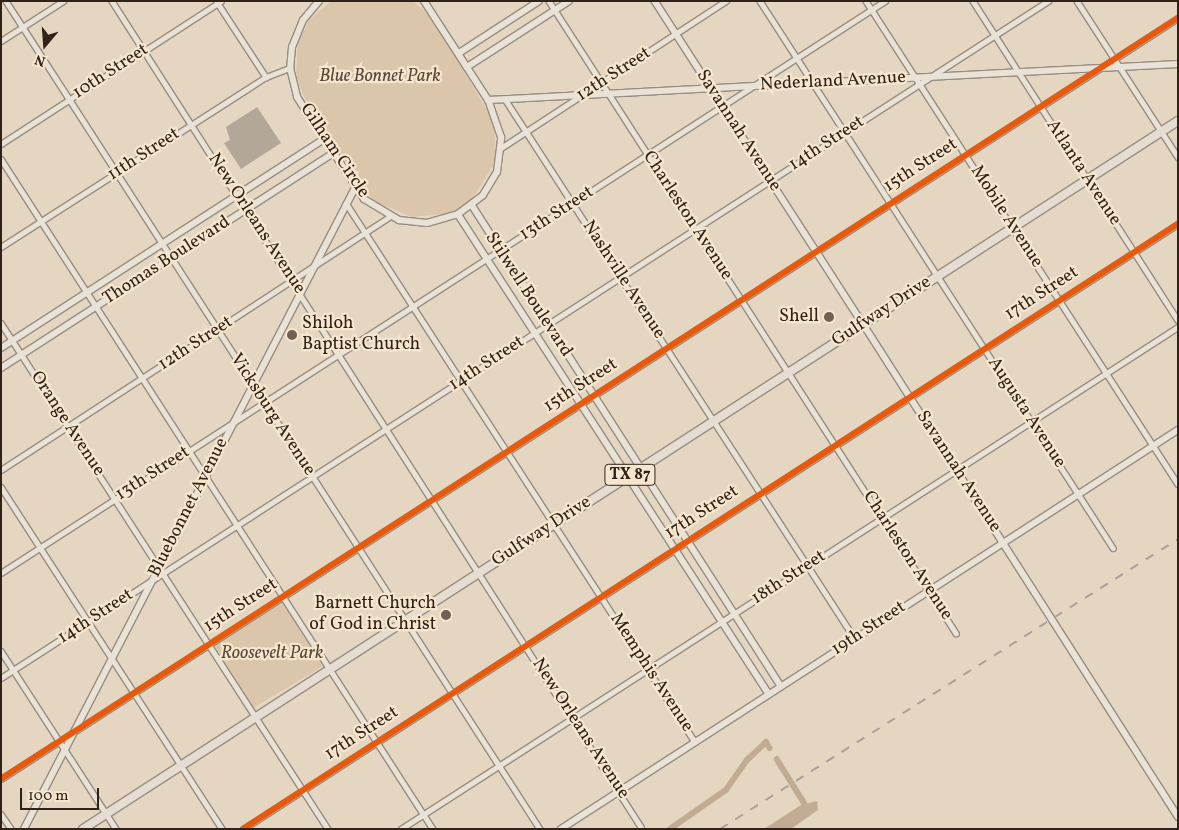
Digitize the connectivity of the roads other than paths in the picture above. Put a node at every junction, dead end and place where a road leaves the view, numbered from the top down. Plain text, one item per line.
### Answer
1 (6, 1) edge
2 (62, 1) edge
3 (112, 1) edge
4 (319, 1) edge
5 (424, 1) edge
6 (539, 1) edge
7 (549, 1) edge
8 (569, 1) edge
9 (655, 1) edge
10 (726, 1) edge
11 (760, 1) edge
12 (866, 1) edge
13 (885, 1) edge
14 (973, 1) edge
15 (1048, 1) edge
16 (1077, 1) edge
17 (218, 2) edge
18 (555, 10) junction
19 (872, 10) junction
20 (1178, 18) edge
21 (22, 27) junction
22 (676, 34) junction
23 (994, 36) junction
24 (1, 41) edge
25 (144, 51) junction
26 (459, 53) junction
27 (798, 58) junction
28 (1115, 59) junction
29 (1178, 64) edge
30 (467, 67) junction
31 (290, 68) junction
32 (1101, 68) junction
33 (1120, 68) junction
34 (1018, 72) junction
35 (266, 77) junction
36 (926, 78) junction
37 (917, 80) junction
38 (602, 82) junction
39 (814, 83) junction
40 (755, 86) junction
41 (710, 88) junction
42 (608, 94) junction
43 (583, 95) junction
44 (505, 99) junction
45 (69, 100) junction
46 (488, 100) junction
47 (722, 106) junction
48 (1040, 107) junction
49 (1178, 121) edge
50 (191, 124) junction
51 (527, 130) junction
52 (1162, 132) junction
53 (845, 133) junction
54 (323, 140) junction
55 (1, 144) edge
56 (501, 148) junction
57 (332, 154) junction
58 (648, 155) junction
59 (966, 155) junction
60 (1178, 157) edge
61 (1, 158) edge
62 (116, 173) junction
63 (1087, 180) junction
64 (770, 181) junction
65 (355, 188) junction
66 (237, 196) junction
67 (345, 202) junction
68 (574, 202) junction
69 (891, 204) junction
70 (472, 205) junction
71 (246, 210) junction
72 (458, 214) junction
73 (390, 216) junction
74 (42, 221) junction
75 (1178, 224) edge
76 (1012, 228) junction
77 (695, 230) junction
78 (367, 233) junction
79 (162, 244) junction
80 (1, 247) edge
81 (500, 251) junction
82 (816, 252) junction
83 (1134, 252) junction
84 (171, 258) junction
85 (487, 259) junction
86 (310, 270) junction
87 (938, 276) junction
88 (620, 278) junction
89 (293, 282) junction
90 (299, 292) junction
91 (88, 293) junction
92 (742, 300) junction
93 (1059, 300) junction
94 (96, 306) junction
95 (414, 306) junction
96 (1178, 320) edge
97 (1, 323) edge
98 (863, 324) junction
99 (547, 326) junction
100 (1178, 327) edge
101 (218, 330) junction
102 (535, 334) junction
103 (13, 341) junction
104 (1, 348) edge
105 (667, 348) junction
106 (984, 349) junction
107 (22, 354) junction
108 (340, 354) junction
109 (1, 368) edge
110 (788, 373) junction
111 (1106, 373) junction
112 (143, 378) junction
113 (462, 381) junction
114 (252, 384) junction
115 (594, 396) junction
116 (910, 397) junction
117 (264, 403) junction
118 (581, 404) junction
119 (714, 421) junction
120 (1031, 422) junction
121 (231, 424) junction
122 (68, 426) junction
123 (387, 430) junction
124 (1178, 430) edge
125 (835, 445) junction
126 (1153, 446) junction
127 (190, 451) junction
128 (508, 451) junction
129 (640, 468) junction
130 (1, 470) edge
131 (957, 470) junction
132 (205, 475) junction
133 (628, 476) junction
134 (312, 478) junction
135 (1178, 484) edge
136 (1, 487) edge
137 (760, 493) junction
138 (1079, 494) junction
139 (115, 499) junction
140 (433, 500) junction
141 (882, 518) junction
142 (554, 524) junction
143 (237, 526) junction
144 (687, 541) junction
145 (1004, 543) junction
146 (40, 548) junction
147 (358, 548) junction
148 (1113, 548) dead end
149 (675, 549) junction
150 (158, 566) junction
151 (807, 566) junction
152 (480, 572) junction
153 (1, 573) edge
154 (162, 574) junction
155 (153, 580) junction
156 (929, 590) junction
157 (284, 596) junction
158 (602, 597) junction
159 (734, 614) junction
160 (405, 621) junction
161 (88, 622) junction
162 (722, 622) junction
163 (956, 633) dead end
164 (854, 638) junction
165 (209, 645) junction
166 (527, 645) junction
167 (1, 651) edge
168 (112, 658) junction
169 (330, 669) junction
170 (649, 669) junction
171 (14, 670) junction
172 (1, 678) edge
173 (781, 686) junction
174 (134, 693) junction
175 (452, 693) junction
176 (769, 694) junction
177 (256, 717) junction
178 (574, 718) junction
179 (73, 733) junction
180 (60, 741) junction
181 (378, 742) junction
182 (695, 742) junction
183 (65, 749) junction
184 (181, 765) junction
185 (499, 766) junction
186 (1, 779) edge
187 (303, 790) junction
188 (621, 790) junction
189 (1, 814) edge
190 (106, 814) junction
191 (424, 814) junction
192 (1178, 817) edge
193 (641, 827) dead end
194 (11, 829) edge
195 (24, 829) edge
196 (83, 829) edge
197 (116, 829) edge
198 (222, 829) edge
199 (243, 829) edge
200 (328, 829) edge
201 (401, 829) edge
202 (434, 829) edge
203 (540, 829) edge
204 (562, 829) edge

1 - 21 street, Vicksburg Avenue
2 - 21 street
3 - 25 street, New Orleans Avenue
4 - 31 main road, Gilham Circle
5 - 26 main road, Gilham Circle
6 - 26 main road
7 - 18 street, Charleston Avenue
8 - 18 main road
9 - 22 street, Savannah Avenue
10 - 22 street, 12th Street
11 - 27 street, Augusta Avenue
12 - 19 street, Mobile Avenue
13 - 19 street, 13th Street
14 - 23 street, Atlanta Avenue
15 - 23 street
16 - 28 street
17 - 25 street, 10th Street
17 - 35 street
18 - 30 main road
18 - 38 street, Charleston Avenue
19 - 27 street, 13th Street
19 - 37 street, Mobile Avenue
20 - 28 street, 15th Street
21 - 24 street
21 - 45 street, Vicksburg Avenue
22 - 38 street, 12th Street
22 - 41 street, Savannah Avenue
23 - 34 street, Atlanta Avenue
23 - 36 street
25 - 45 street, 10th Street
25 - 50 street, New Orleans Avenue
26 - 30 main road, Gilham Circle
27 - 39 street, Augusta Avenue
27 - 40 street, 13th Street
28 - 32 street, 15th Street
28 - 33 street
29 - 33 street, Nederland Avenue
30 - 46 main road, Gilham Circle
31 - 35 street, 11th Street
31 - 54 main road, Gilham Circle
32 - 33 street, Nederland Avenue
32 - 34 street, Nederland Avenue
32 - 48 street, 15th Street
33 - 52 street
34 - 36 street, Nederland Avenue
34 - 48 street, Atlanta Avenue
35 - 50 street, 11th Street
36 - 37 street, Nederland Avenue
37 - 39 street, Nederland Avenue
37 - 53 street, 14th Street
37 - 59 street, Mobile Avenue
38 - 42 street, Charleston Avenue
38 - 43 street, 12th Street
39 - 40 street, Nederland Avenue
39 - 53 street, Augusta Avenue
40 - 41 street, Nederland Avenue
40 - 47 street, 13th Street
41 - 42 street, Nederland Avenue
41 - 47 street, Savannah Avenue
42 - 43 street, Nederland Avenue
42 - 58 street, Charleston Avenue
43 - 44 street, Nederland Avenue
43 - 51 street, 12th Street
44 - 46 street, Nederland Avenue
44 - 51 street, Nashville Avenue
45 - 55 street, 10th Street
45 - 62 street, Vicksburg Avenue
46 - 56 main road, Gilham Circle
47 - 58 street, 13th Street
47 - 64 street, Savannah Avenue
48 - 59 street, 15th Street
48 - 63 street, Atlanta Avenue
49 - 52 main road, Gulfway Drive / TX 87
50 - 62 street, 11th Street
50 - 66 street, New Orleans Avenue
51 - 56 street, 12th Street
51 - 68 street, Nashville Avenue
52 - 60 street
52 - 63 main road, Gulfway Drive / TX 87
53 - 64 street, 14th Street
53 - 69 street, Augusta Avenue
54 - 57 main road, Gilham Circle
54 - 66 main road, Thomas Boulevard
56 - 70 main road, Gilham Circle
57 - 65 main road, Gilham Circle
57 - 71 main road, Thomas Boulevard
58 - 68 street, 13th Street
58 - 77 street, Charleston Avenue
59 - 69 street, 15th Street
59 - 76 street, Mobile Avenue
61 - 74 street
62 - 74 street, 11th Street
62 - 79 street, Vicksburg Avenue
63 - 76 main road, Gulfway Drive / TX 87
63 - 83 street, Atlanta Avenue
64 - 77 street, 14th Street
64 - 82 street, Savannah Avenue
65 - 67 street, Bluebonnet Avenue
65 - 73 main road, Gilham Circle
66 - 71 street, New Orleans Avenue
66 - 79 main road, Thomas Boulevard
67 - 78 street, Memphis Avenue
67 - 86 street, Bluebonnet Avenue
68 - 81 street, 13th Street
68 - 88 street, Nashville Avenue
69 - 82 street, 15th Street
69 - 87 street, Augusta Avenue
70 - 72 main road, Gilham Circle
70 - 81 street, Stilwell Boulevard
71 - 84 main road, Thomas Boulevard
71 - 89 street, New Orleans Avenue
72 - 73 main road, Gilham Circle
72 - 85 street, Stilwell Boulevard
73 - 78 street, 12th Street
74 - 80 street, 11th Street
74 - 91 street
75 - 83 street, 17th Street
76 - 87 main road, Gulfway Drive / TX 87
76 - 93 street, Mobile Avenue
77 - 88 street, 14th Street
77 - 92 street, Charleston Avenue
78 - 86 street, 12th Street
78 - 95 street, Memphis Avenue
79 - 84 street, Vicksburg Avenue
79 - 91 main road, Thomas Boulevard
81 - 85 street, 13th Street
81 - 99 street, Stilwell Boulevard
82 - 92 street, 15th Street
82 - 98 street, Savannah Avenue
83 - 93 street, 17th Street
83 - 96 street, Atlanta Avenue
84 - 94 main road, Thomas Boulevard
84 - 101 street, Vicksburg Avenue
85 - 95 street, 13th Street
85 - 102 street, Stilwell Boulevard
86 - 89 street, 12th Street
86 - 90 street, Bluebonnet Avenue
87 - 98 main road, Gulfway Drive / TX 87
87 - 106 street, Augusta Avenue
88 - 99 street, 14th Street
88 - 105 street, Nashville Avenue
89 - 90 street, New Orleans Avenue
89 - 101 street, 12th Street
90 - 108 street, New Orleans Avenue
90 - 114 street, Bluebonnet Avenue
91 - 94 street
91 - 103 main road, Thomas Boulevard
92 - 105 street, 15th Street
92 - 110 street, Charleston Avenue
93 - 106 street, 17th Street
93 - 111 street, Mobile Avenue
94 - 107 main road, Thomas Boulevard
94 - 112 street
95 - 108 street, 13th Street
95 - 113 street, Memphis Avenue
97 - 103 street, Orange Avenue
98 - 110 main road, Gulfway Drive / TX 87
98 - 116 main road, Savannah Avenue
99 - 102 street, 14th Street
99 - 115 street, Stilwell Boulevard
100 - 111 street, 18th Street
101 - 112 street, 12th Street
101 - 114 street, Vicksburg Avenue
102 - 113 street, 14th Street
102 - 118 street, Stilwell Boulevard
103 - 104 main road, Thomas Boulevard
103 - 107 street, Orange Avenue
105 - 115 street, 15th Street
105 - 119 street, Nashville Avenue
106 - 116 street, 17th Street
106 - 120 street, Augusta Avenue
107 - 109 main road, Thomas Boulevard
107 - 122 street, Orange Avenue
108 - 117 street, 13th Street
108 - 123 street, New Orleans Avenue
110 - 119 main road, Gulfway Drive / TX 87
110 - 125 street, Charleston Avenue
111 - 120 street, 18th Street
111 - 126 street, Mobile Avenue
112 - 122 street, 12th Street
112 - 127 street
113 - 123 street, 14th Street
113 - 128 street, Memphis Avenue
114 - 117 street, Vicksburg Avenue
114 - 121 street, Bluebonnet Avenue
115 - 118 street, 15th Street
115 - 129 street, Stilwell Boulevard
116 - 125 street, 17th Street
116 - 131 main road, Savannah Avenue
117 - 121 street, 13th Street
117 - 134 street, Vicksburg Avenue
118 - 128 street, 15th Street
118 - 133 street, Stilwell Boulevard
119 - 129 main road, Gulfway Drive / TX 87
119 - 137 street, Nashville Avenue
120 - 131 street, 18th Street
120 - 138 street, Augusta Avenue
121 - 127 street, 13th Street
121 - 132 street, Bluebonnet Avenue
122 - 130 street, 12th Street
122 - 139 street, Orange Avenue
123 - 134 street, 14th Street
123 - 140 street, New Orleans Avenue
124 - 126 street, 19th Street
125 - 137 street, 17th Street
125 - 141 street, Charleston Avenue
126 - 135 street, Mobile Avenue
126 - 138 street, 19th Street
127 - 132 street
127 - 139 street, 13th Street
128 - 140 street, 15th Street
128 - 142 street, Memphis Avenue
129 - 133 main road, Gulfway Drive / TX 87
129 - 144 street, Stilwell Boulevard
131 - 141 street, 18th Street
131 - 145 main road, Savannah Avenue
132 - 143 street
132 - 150 street, Bluebonnet Avenue
133 - 142 main road, Gulfway Drive / TX 87
133 - 149 street, Stilwell Boulevard
134 - 143 street, 14th Street
134 - 147 street, Vicksburg Avenue
136 - 146 street
137 - 144 street, 17th Street
137 - 151 street, Nashville Avenue
138 - 145 street, 19th Street
138 - 148 street, Augusta Avenue
139 - 146 street, 13th Street
139 - 150 street, Orange Avenue
140 - 147 street, 15th Street
140 - 152 street, New Orleans Avenue
141 - 151 street, 18th Street
141 - 156 street, Charleston Avenue
142 - 152 main road, Gulfway Drive / TX 87
142 - 158 street, Memphis Avenue
143 - 154 street, 14th Street
143 - 157 street
144 - 149 street, 17th Street
144 - 159 street, Stilwell Boulevard
145 - 156 street, 19th Street
145 - 192 main road, Savannah Avenue
146 - 153 street, 13th Street
146 - 161 street
147 - 157 street, 15th Street
147 - 160 street, Vicksburg Avenue
149 - 158 street, 17th Street
149 - 162 street, Stilwell Boulevard
150 - 154 street, Orange Avenue
150 - 155 street, Bluebonnet Avenue
151 - 159 street, 18th Street
151 - 164 street, Nashville Avenue
152 - 160 main road, Gulfway Drive / TX 87
152 - 166 street, New Orleans Avenue
154 - 155 street, 14th Street
154 - 165 street, Orange Avenue
155 - 161 street, 14th Street
155 - 168 street, Bluebonnet Avenue
156 - 163 street, Charleston Avenue
156 - 164 street, 19th Street
157 - 165 street, 15th Street
157 - 169 street
158 - 166 street, 17th Street
158 - 170 street, Memphis Avenue
159 - 162 street, 18th Street
159 - 173 street, Stilwell Boulevard
160 - 169 main road, Gulfway Drive / TX 87
160 - 175 street, Vicksburg Avenue
161 - 168 street
161 - 171 street, 14th Street
162 - 170 street, 18th Street
162 - 176 street, Stilwell Boulevard
164 - 173 street, 19th Street
165 - 174 street, 15th Street
165 - 177 street, Orange Avenue
166 - 175 street, 17th Street
166 - 178 street, New Orleans Avenue
167 - 171 street
168 - 174 street
168 - 179 street, Bluebonnet Avenue
169 - 177 main road, Gulfway Drive / TX 87
169 - 181 street
170 - 178 street, 18th Street
170 - 182 street, Memphis Avenue
171 - 172 street, 14th Street
171 - 180 street
173 - 176 street, 19th Street
174 - 179 street, 15th Street
174 - 184 street
175 - 181 street, 17th Street
175 - 185 street, Vicksburg Avenue
176 - 182 street, 19th Street
177 - 184 main road, Gulfway Drive / TX 87
177 - 187 street, Orange Avenue
178 - 185 street, 18th Street
178 - 188 street, New Orleans Avenue
179 - 180 street, 15th Street
179 - 183 street, Bluebonnet Avenue
180 - 183 street
180 - 186 street, 15th Street
181 - 187 street, 17th Street
181 - 191 street
182 - 188 street, 19th Street
183 - 190 street
183 - 195 street, Bluebonnet Avenue
184 - 190 main road, Gulfway Drive / TX 87
184 - 198 street
185 - 191 street, 18th Street
185 - 203 street, Vicksburg Avenue
187 - 199 street, 17th Street
187 - 200 street, Orange Avenue
188 - 193 street, New Orleans Avenue
188 - 204 street, 19th Street
189 - 194 street
190 - 196 main road, Gulfway Drive / TX 87
190 - 197 street
191 - 201 street, 18th Street
191 - 202 street

